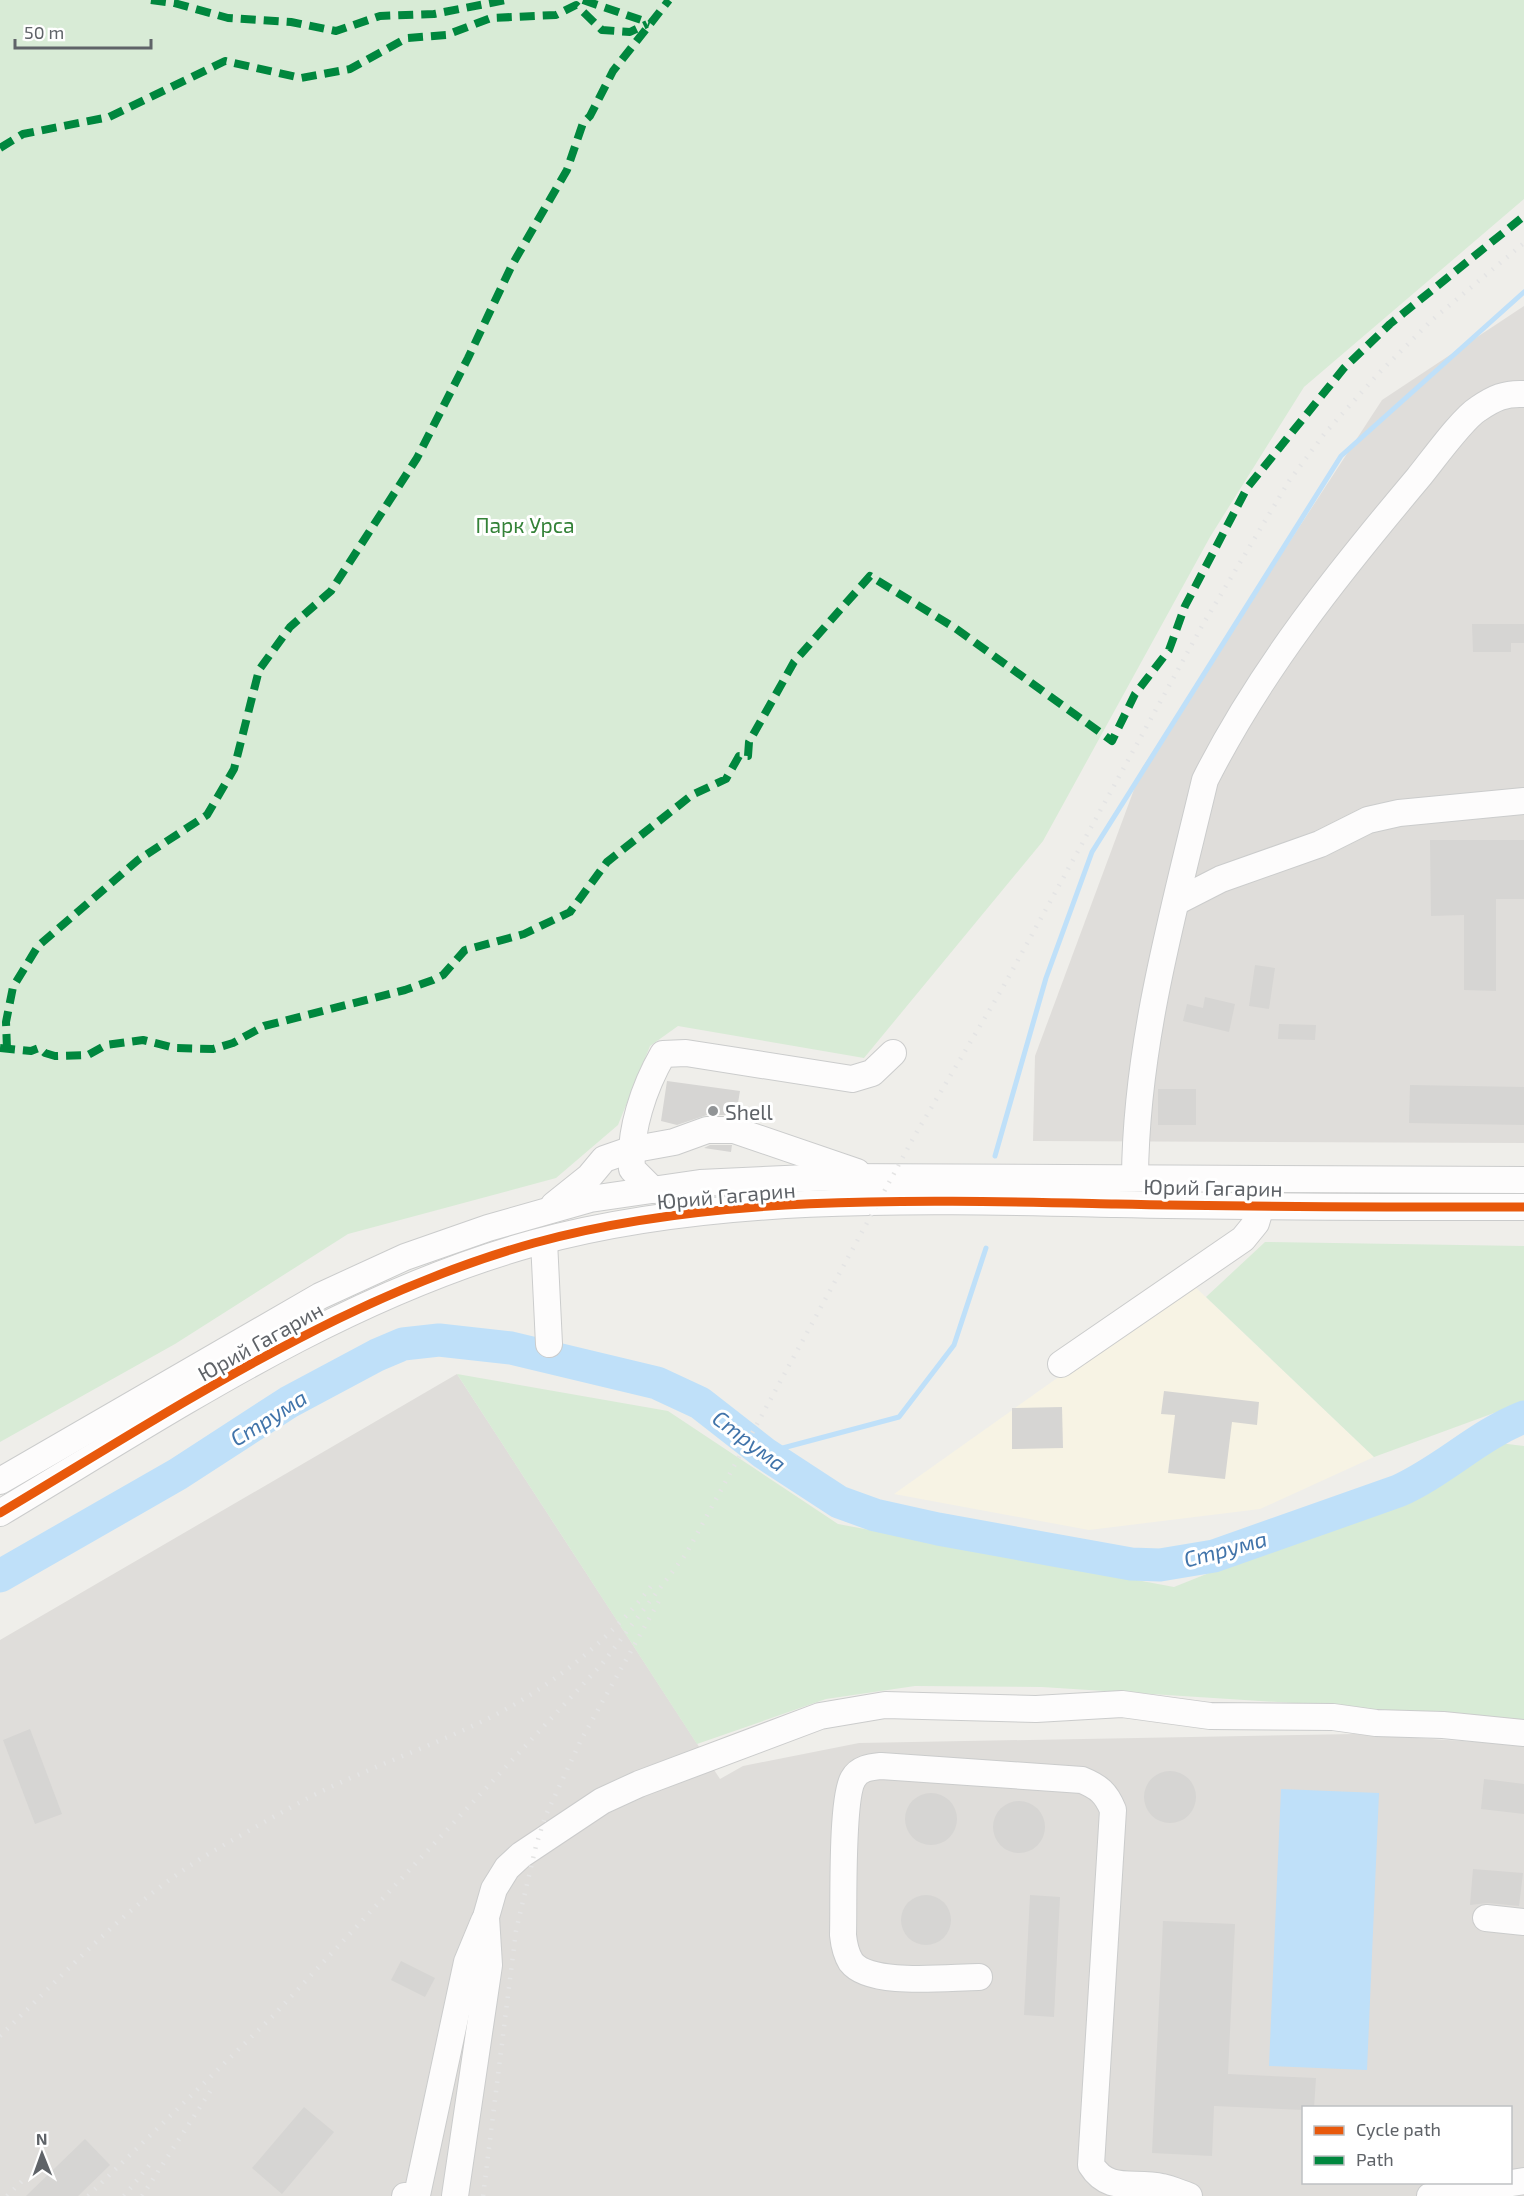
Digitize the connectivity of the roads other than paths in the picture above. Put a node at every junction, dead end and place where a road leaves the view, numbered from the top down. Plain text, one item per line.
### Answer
1 (1524, 394) edge
2 (1524, 801) edge
3 (1176, 902) junction
4 (893, 1053) dead end
5 (630, 1150) junction
6 (872, 1177) junction
7 (1134, 1178) junction
8 (1524, 1180) edge
9 (653, 1190) junction
10 (1261, 1206) junction
11 (1524, 1207) edge
12 (546, 1212) junction
13 (544, 1241) junction
14 (549, 1344) dead end
15 (1061, 1364) dead end
16 (0, 1481) edge
17 (0, 1514) edge
18 (1524, 1733) edge
19 (486, 1917) junction
20 (1486, 1918) dead end
21 (1524, 1922) edge
22 (979, 1977) dead end
23 (1505, 2184) edge
24 (405, 2196) edge
25 (455, 2196) edge
26 (1189, 2196) edge
27 (1430, 2196) edge

1 - 3 street
2 - 3 street
3 - 7 street
4 - 5 street
5 - 6 street
5 - 9 street
5 - 12 street
6 - 7 street, Юрий Гагарин
6 - 9 street, Юрий Гагарин
7 - 8 street, Юрий Гагарин
9 - 12 street, Юрий Гагарин
10 - 11 street, Юрий Гагарин
10 - 13 street, Юрий Гагарин
10 - 15 street
12 - 16 street, Юрий Гагарин
13 - 14 street
13 - 17 street, Юрий Гагарин
18 - 19 street
19 - 24 street
19 - 25 street
20 - 21 street
22 - 26 street
23 - 27 street

